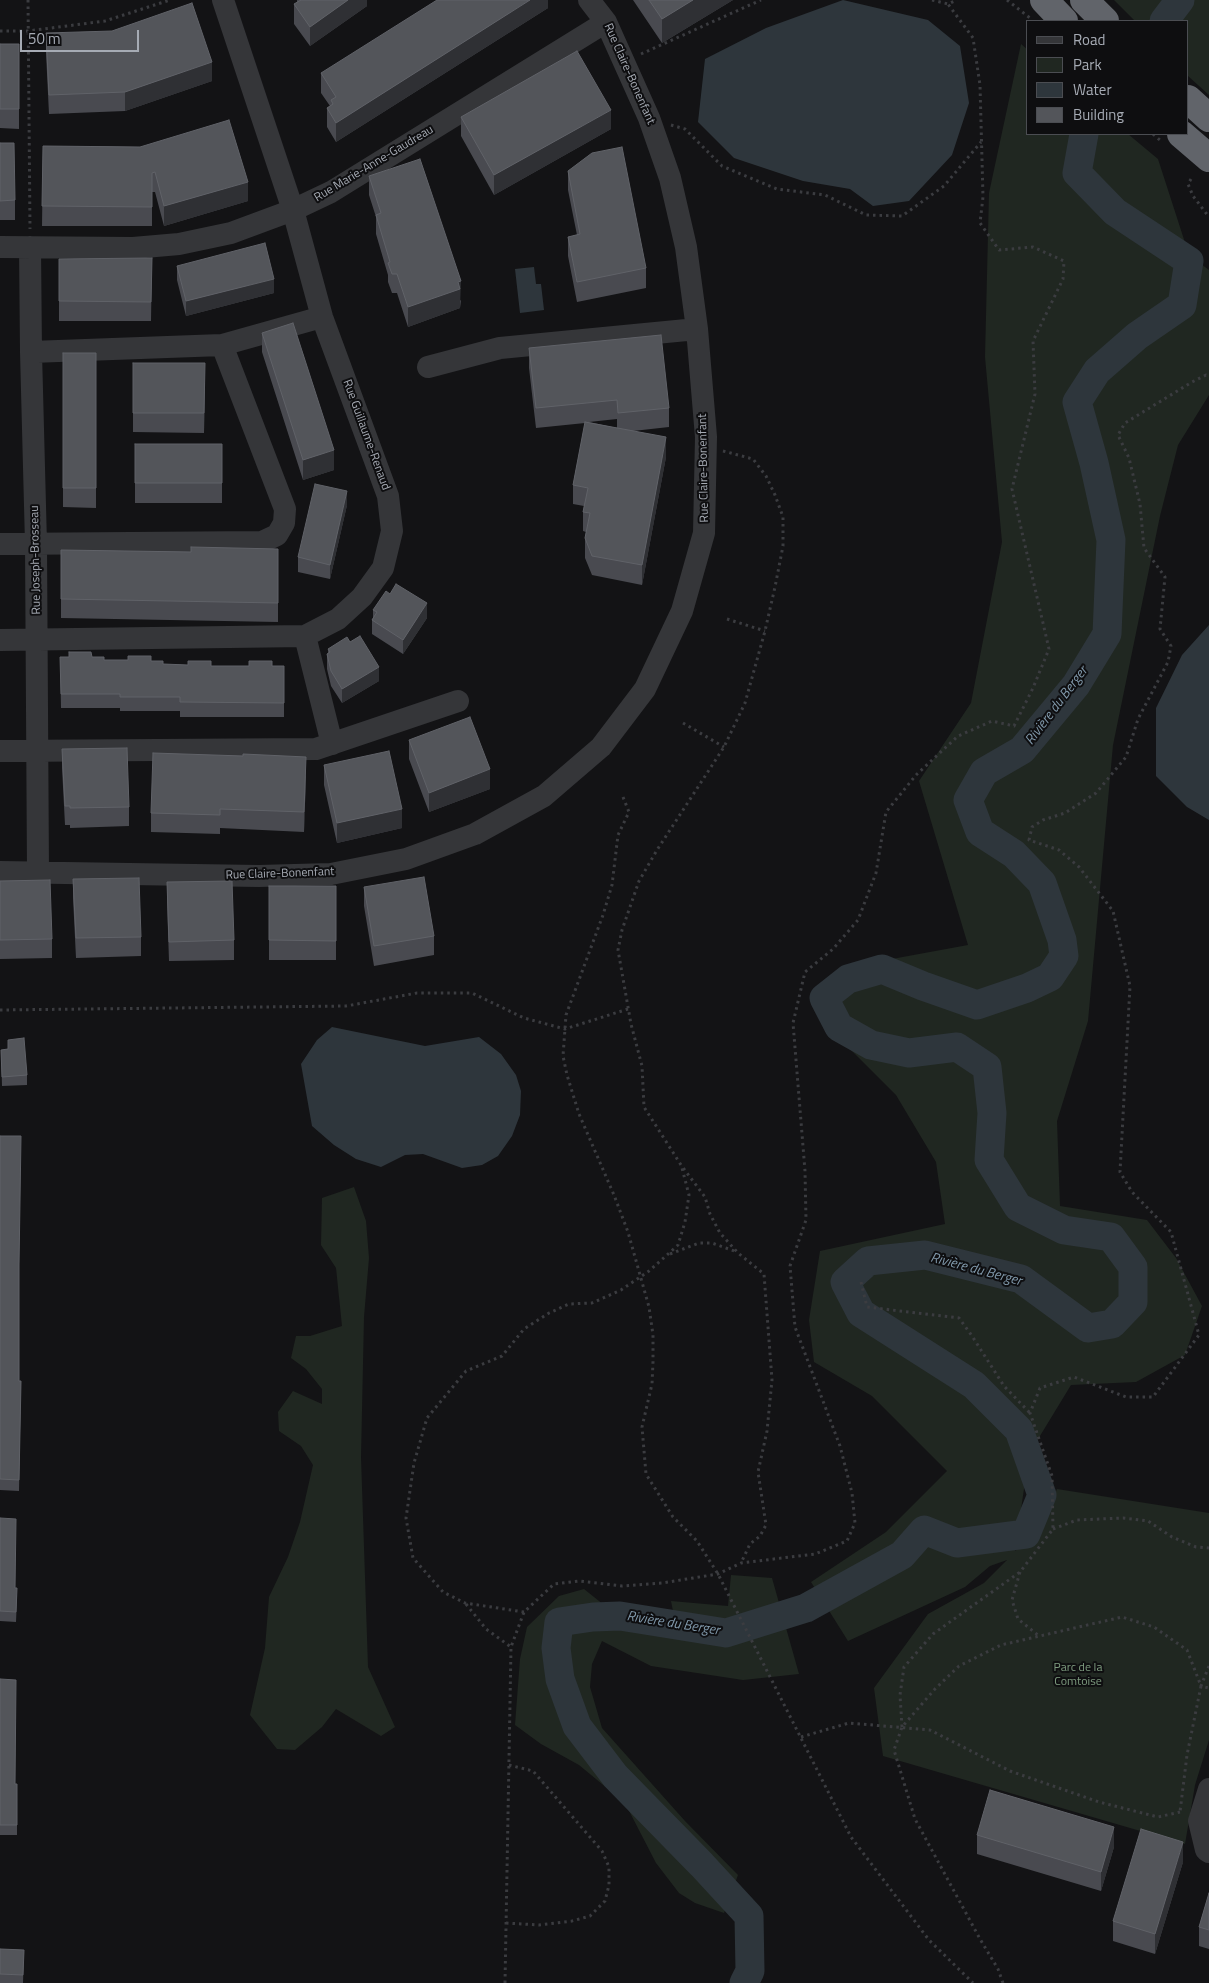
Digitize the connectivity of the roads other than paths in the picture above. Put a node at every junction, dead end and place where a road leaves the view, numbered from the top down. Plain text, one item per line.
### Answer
1 (223, 0) edge
2 (589, 0) edge
3 (1044, 0) edge
4 (1084, 0) edge
5 (1063, 20) edge
6 (1104, 20) edge
7 (606, 22) junction
8 (1189, 100) edge
9 (1209, 118) edge
10 (1182, 135) edge
11 (1209, 158) edge
12 (294, 210) junction
13 (0, 247) edge
14 (30, 247) junction
15 (322, 317) junction
16 (697, 329) junction
17 (222, 345) junction
18 (31, 352) junction
19 (428, 367) dead end
20 (0, 544) edge
21 (36, 544) junction
22 (305, 636) junction
23 (0, 640) edge
24 (37, 640) junction
25 (458, 701) dead end
26 (332, 744) junction
27 (38, 750) junction
28 (0, 751) edge
29 (0, 872) edge
30 (38, 872) junction
31 (1209, 1789) edge
32 (1208, 1851) edge

1 - 12 street, Rue Guillaume-Renaud
2 - 7 street, Rue Claire-Bonenfant
3 - 5 highway
4 - 6 highway
7 - 12 street, Rue Marie-Anne-Gaudreau
7 - 16 street, Rue Claire-Bonenfant
8 - 9 highway
10 - 11 highway, bridge
12 - 14 street, Rue Marie-Anne-Gaudreau
12 - 15 street, Rue Guillaume-Renaud
13 - 14 street, Rue Marie-Anne-Gaudreau
14 - 18 street, Rue Joseph-Brosseau
15 - 17 street
15 - 22 street, Rue Guillaume-Renaud
16 - 19 street
16 - 30 street, Rue Claire-Bonenfant
17 - 18 street
17 - 21 street
18 - 21 street, Rue Joseph-Brosseau
20 - 21 street
21 - 24 street, Rue Joseph-Brosseau
22 - 24 street, Rue Guillaume-Renaud
22 - 26 street
23 - 24 street, Rue Guillaume-Renaud
24 - 27 street, Rue Joseph-Brosseau
25 - 26 street
26 - 27 street
27 - 28 street
27 - 30 street, Rue Joseph-Brosseau
29 - 30 street, Rue Claire-Bonenfant
31 - 32 street

